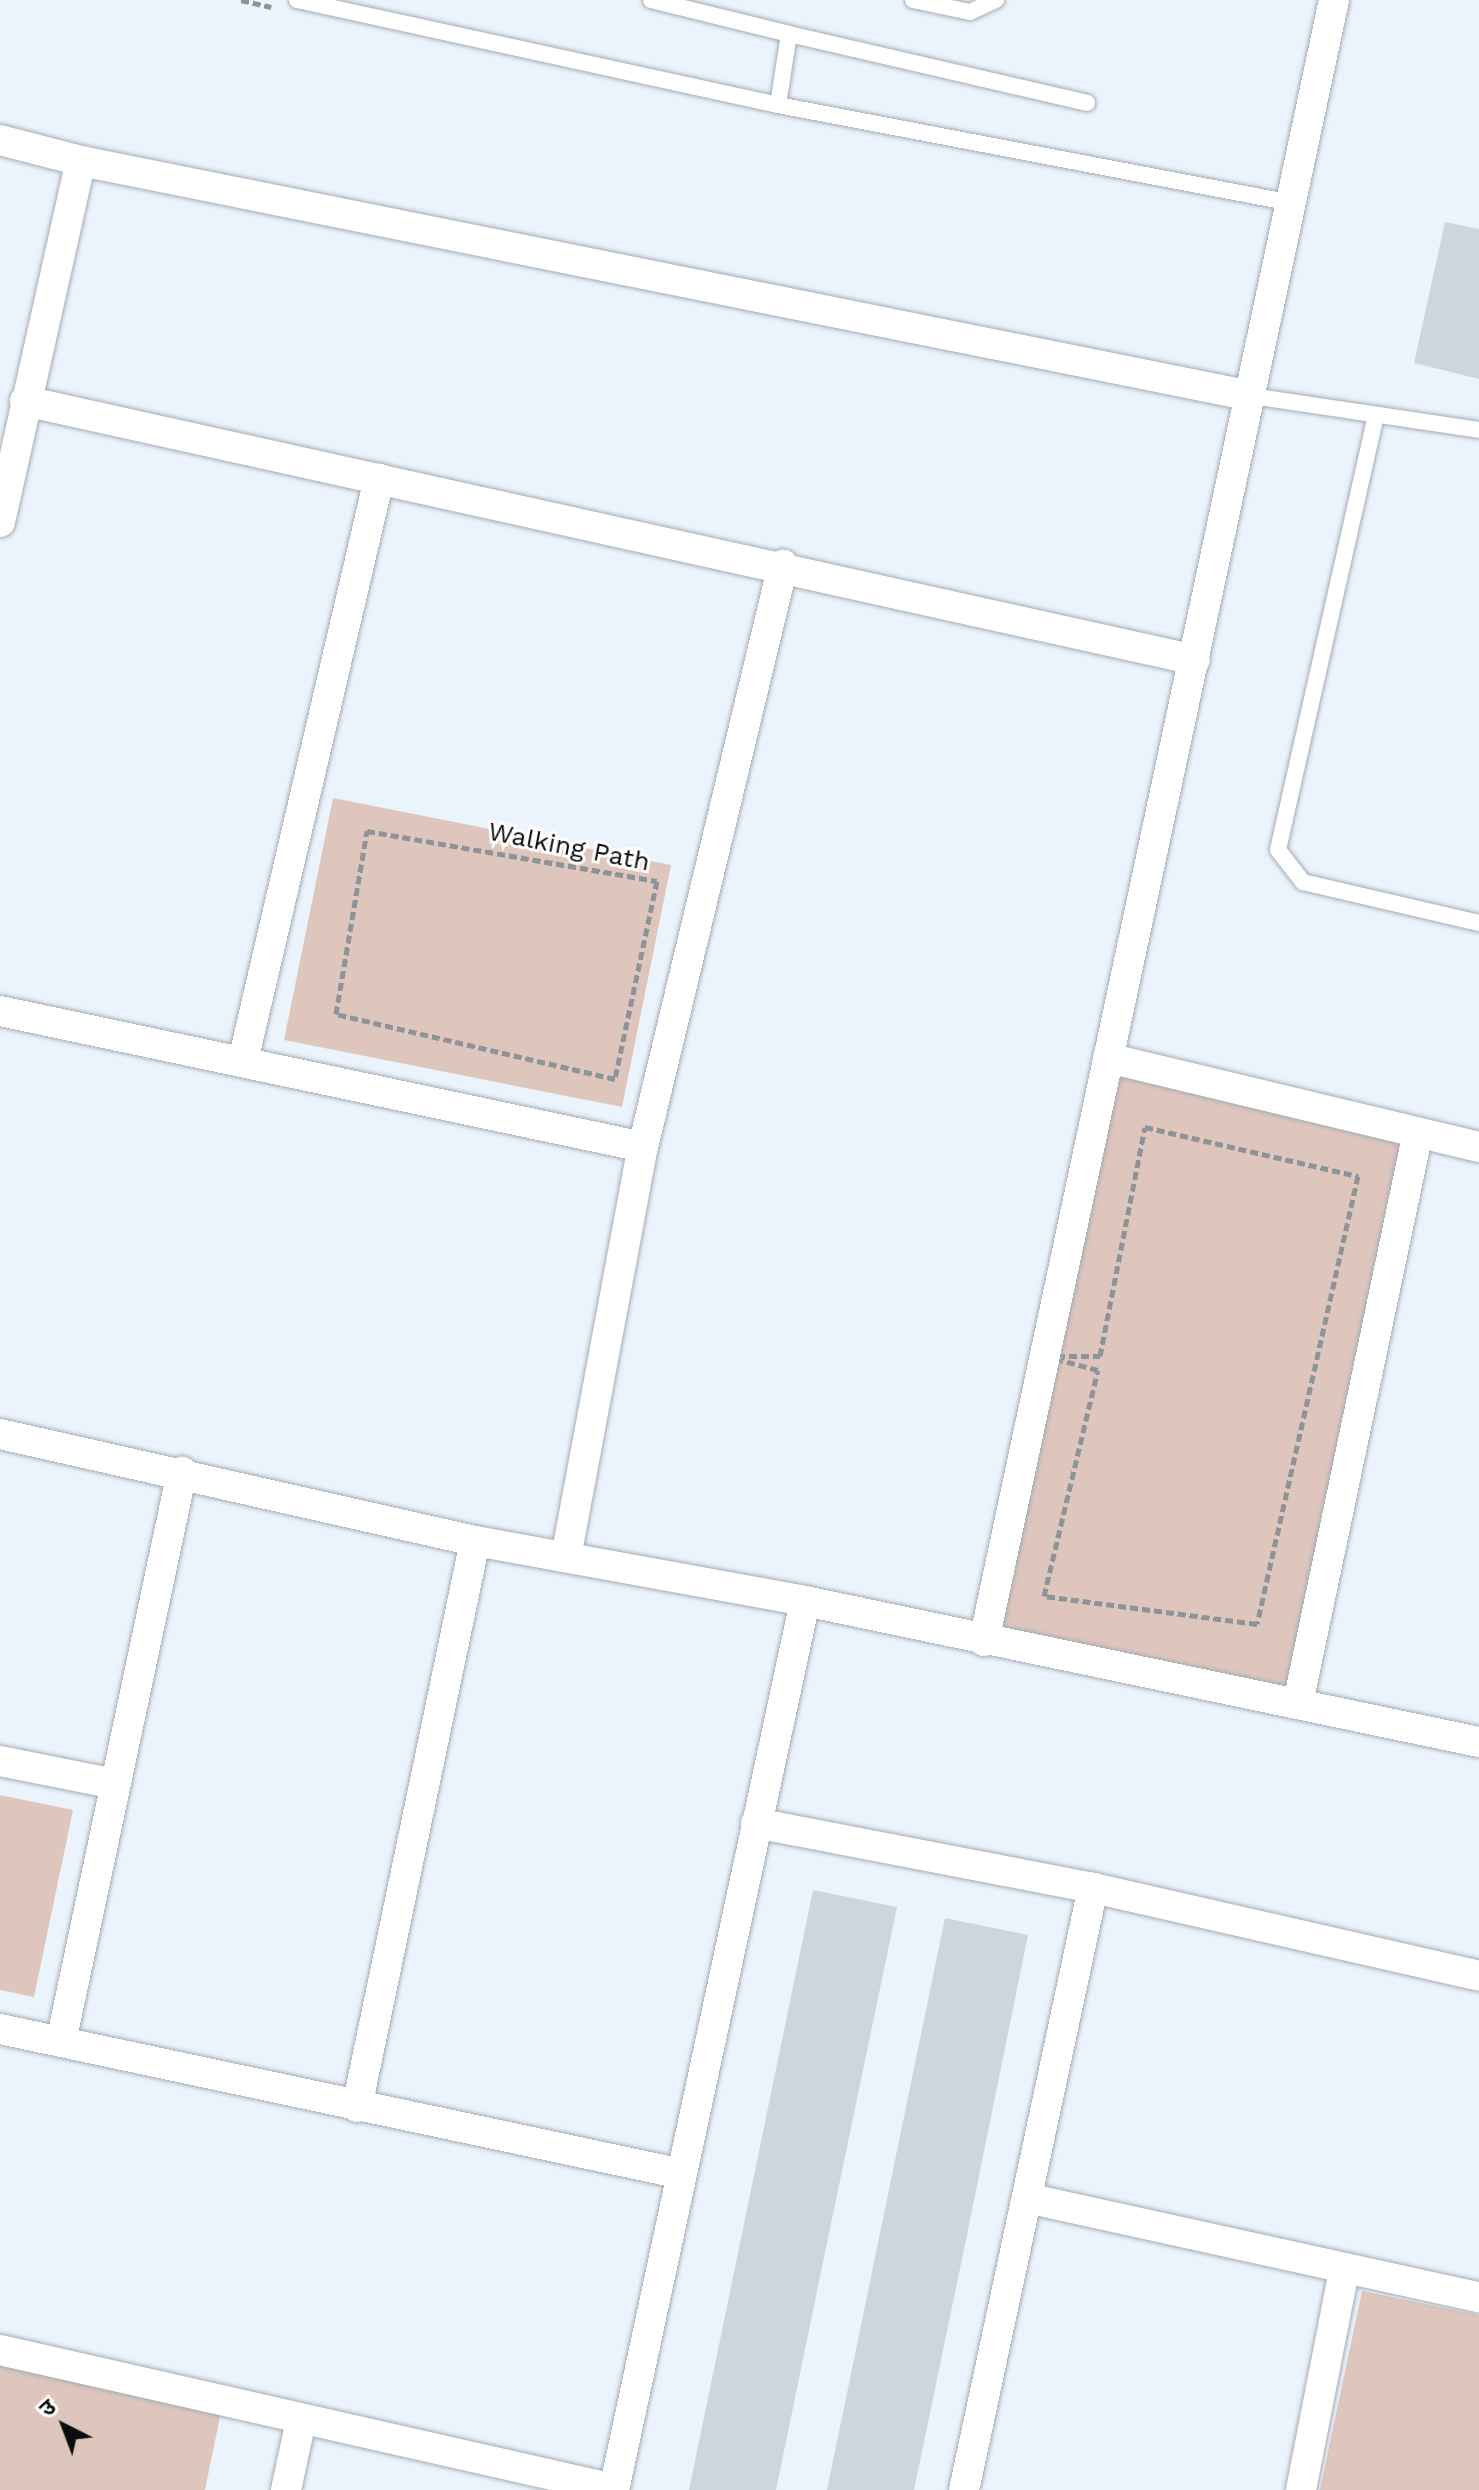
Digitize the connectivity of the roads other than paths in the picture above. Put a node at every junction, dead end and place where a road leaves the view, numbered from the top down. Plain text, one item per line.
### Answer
1 (297, 0) edge
2 (651, 0) edge
3 (913, 0) edge
4 (996, 0) edge
5 (1334, 0) edge
6 (789, 34) junction
7 (1087, 103) dead end
8 (778, 105) junction
9 (0, 140) edge
10 (81, 161) junction
11 (1292, 203) junction
12 (1252, 396) junction
13 (25, 401) junction
14 (1376, 415) junction
15 (1479, 430) edge
16 (379, 479) junction
17 (0, 522) edge
18 (783, 565) junction
19 (1195, 660) junction
20 (1479, 923) edge
21 (0, 1011) edge
22 (1108, 1058) junction
23 (243, 1061) junction
24 (1418, 1132) junction
25 (643, 1147) junction
26 (1479, 1147) edge
27 (0, 1434) edge
28 (182, 1472) junction
29 (475, 1541) junction
30 (566, 1557) junction
31 (805, 1601) junction
32 (984, 1641) junction
33 (1298, 1703) junction
34 (1479, 1742) edge
35 (0, 1761) edge
36 (115, 1784) junction
37 (756, 1823) junction
38 (1093, 1888) junction
39 (1479, 1976) edge
40 (0, 2029) edge
41 (61, 2042) junction
42 (357, 2107) junction
43 (682, 2174) junction
44 (1027, 2198) junction
45 (1344, 2271) junction
46 (1479, 2297) edge
47 (0, 2350) edge
48 (301, 2420) junction
49 (286, 2490) edge
50 (614, 2490) edge
51 (964, 2490) edge
52 (1301, 2490) edge

1 - 8 lane
2 - 6 lane
3 - 4 lane
5 - 11 street
6 - 7 lane
6 - 8 lane
8 - 11 lane
9 - 10 street
10 - 12 street
10 - 13 street
11 - 12 street
12 - 14 lane
12 - 19 street
13 - 16 street
13 - 17 street
14 - 15 lane
14 - 20 lane
16 - 18 street
16 - 23 street
18 - 19 street
18 - 25 street
19 - 22 street
21 - 23 street
22 - 24 street
22 - 32 street
23 - 25 street
24 - 26 street
24 - 33 street
25 - 30 street
27 - 28 street
28 - 29 street
28 - 36 street
29 - 30 street
29 - 42 street
30 - 31 street
31 - 32 street
31 - 37 street
32 - 33 street
33 - 34 street
35 - 36 street
36 - 41 street
37 - 38 street
37 - 43 street
38 - 39 street
38 - 44 street
40 - 41 street
41 - 42 street
42 - 43 street
43 - 50 street
44 - 45 street
44 - 51 street
45 - 46 street
45 - 52 street
47 - 48 street
48 - 49 street
48 - 50 street

